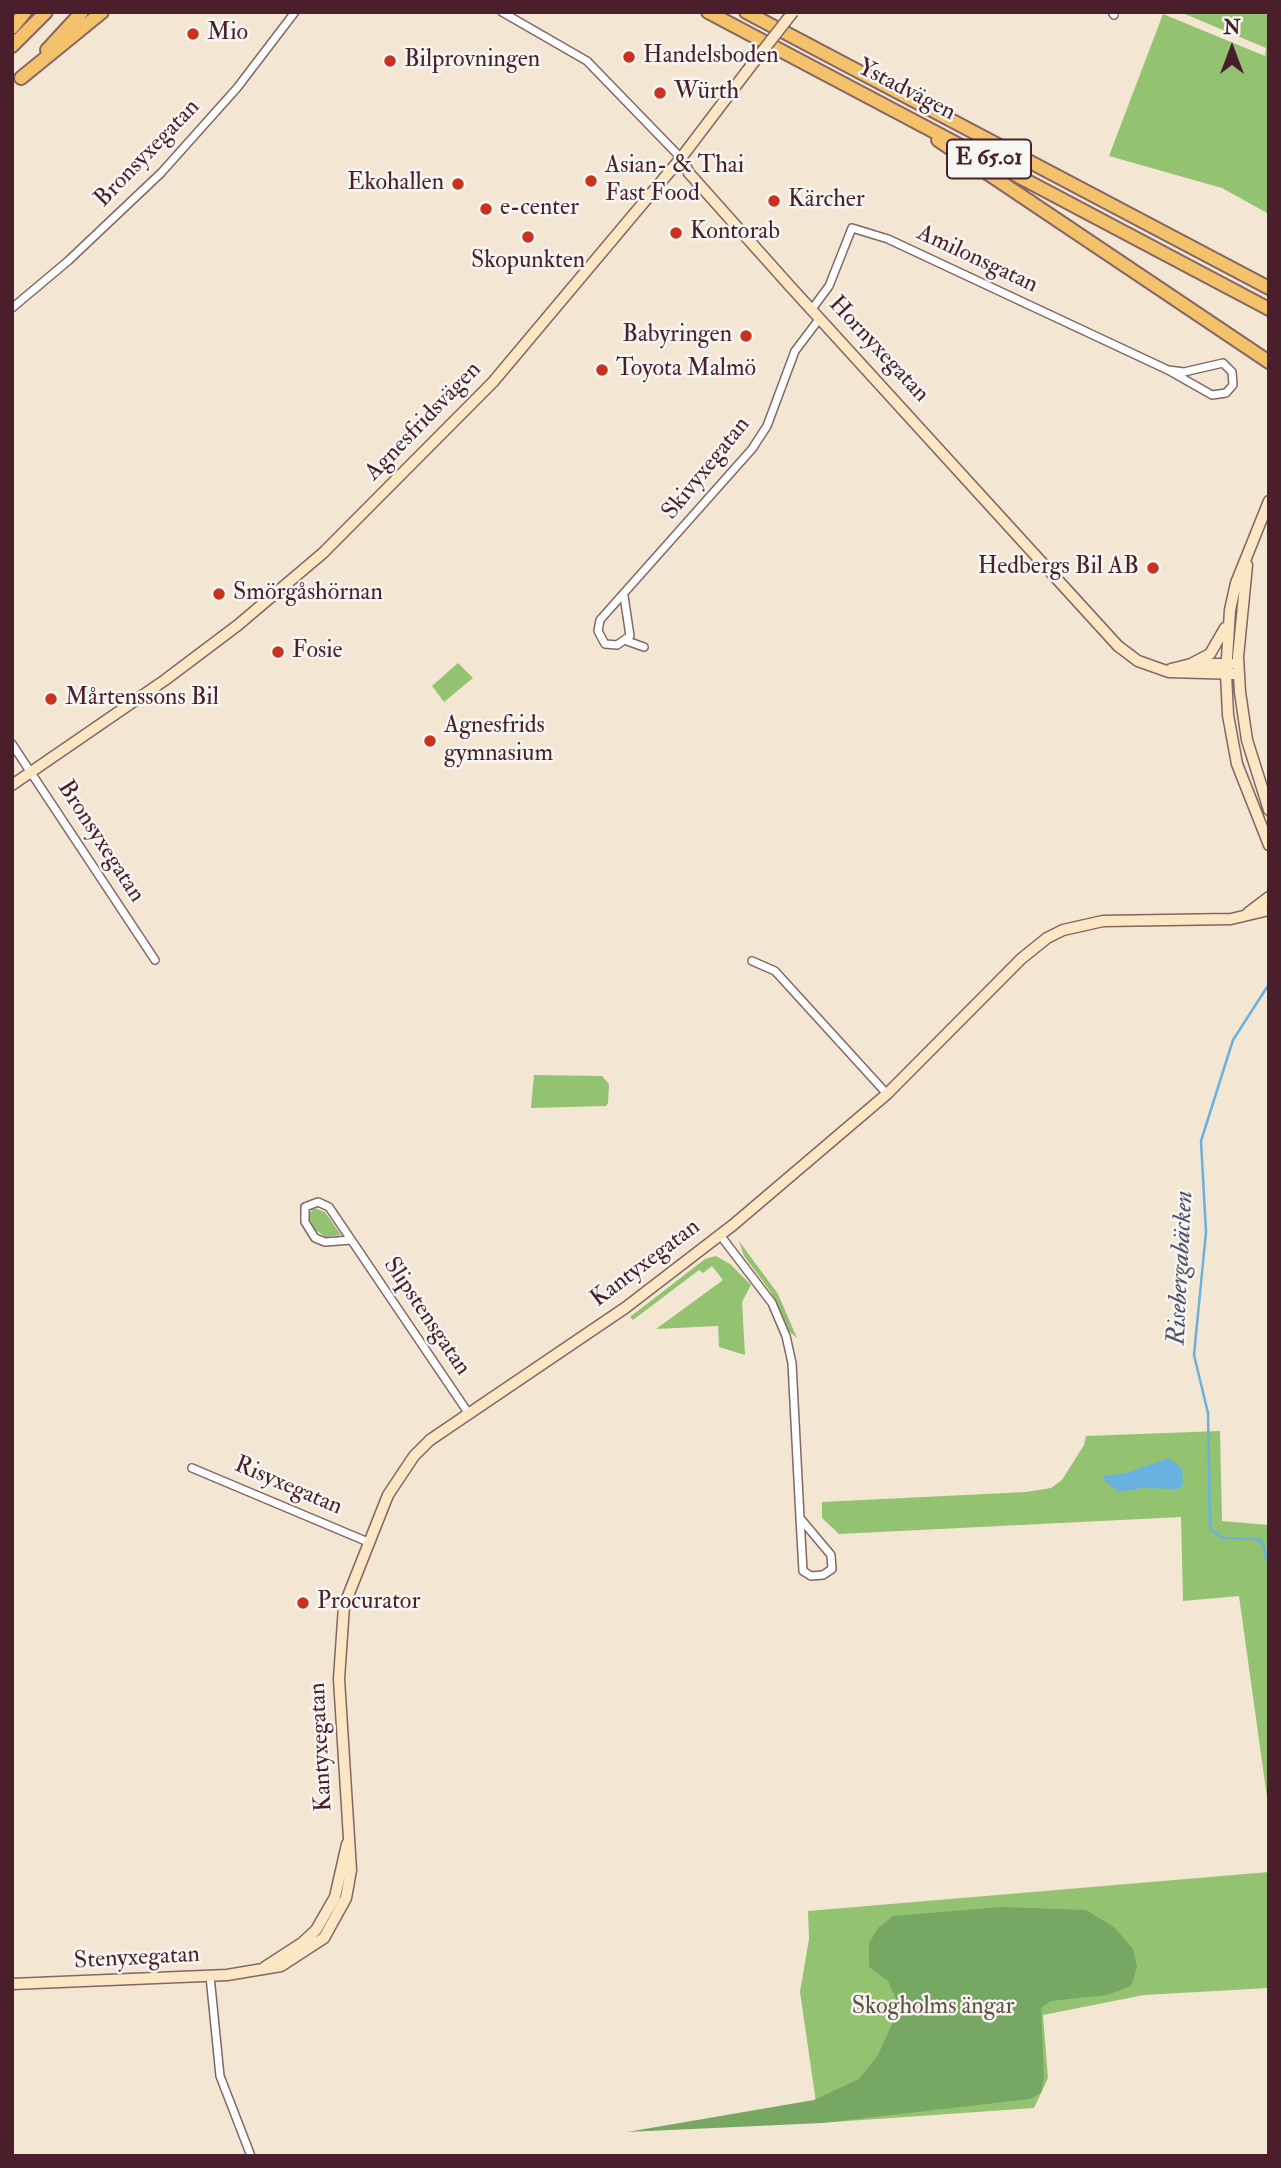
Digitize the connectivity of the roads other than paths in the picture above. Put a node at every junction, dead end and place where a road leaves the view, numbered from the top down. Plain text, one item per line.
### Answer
1 (25, 12) edge
2 (46, 12) edge
3 (82, 12) edge
4 (103, 12) edge
5 (295, 12) edge
6 (502, 12) edge
7 (708, 12) edge
8 (746, 12) edge
9 (793, 12) edge
10 (12, 28) edge
11 (12, 46) edge
12 (17, 81) edge
13 (873, 98) junction
14 (681, 158) junction
15 (1269, 288) edge
16 (12, 308) edge
17 (812, 309) junction
18 (1269, 309) edge
19 (820, 318) junction
20 (1254, 351) junction
21 (1269, 362) edge
22 (1168, 370) junction
23 (1269, 372) edge
24 (1269, 501) edge
25 (1251, 540) junction
26 (624, 596) junction
27 (1230, 610) junction
28 (628, 641) junction
29 (644, 647) dead end
30 (1191, 664) junction
31 (1157, 669) junction
32 (1227, 669) junction
33 (1239, 669) junction
34 (12, 744) edge
35 (31, 772) junction
36 (12, 785) edge
37 (1269, 810) edge
38 (1269, 845) edge
39 (1269, 897) edge
40 (1269, 911) edge
41 (1231, 919) junction
42 (155, 960) dead end
43 (752, 961) dead end
44 (887, 1094) junction
45 (720, 1236) junction
46 (351, 1240) junction
47 (469, 1414) junction
48 (192, 1468) dead end
49 (800, 1518) junction
50 (368, 1542) junction
51 (348, 1842) junction
52 (316, 1930) joint
53 (324, 1938) joint
54 (264, 1968) junction
55 (209, 1976) junction
56 (12, 1984) edge
57 (251, 2156) edge

1 - 10 highway
2 - 11 highway
3 - 12 highway
4 - 12 highway
5 - 16 street, Bronsyxegatan
6 - 14 street, Hornyxegatan
7 - 13 highway, Ystadvägen / E 65.01
8 - 15 highway, Ystadvägen / E 65.01
9 - 14 street, Agnesfridsvägen, bridge
13 - 18 highway, Ystadvägen / E 65.01
13 - 20 highway
14 - 17 street, Hornyxegatan
14 - 35 street, Agnesfridsvägen
17 - 19 street, Hornyxegatan
17 - 22 street, Amilonsgatan
19 - 26 street, Skivyxegatan
19 - 31 street, Hornyxegatan
20 - 21 highway
20 - 23 highway
22 - 22 street, Amilonsgatan
24 - 25 street
25 - 27 street
25 - 33 street
26 - 28 street
26 - 28 street, Skivyxegatan
27 - 30 street
27 - 32 street
28 - 29 street, Skivyxegatan
30 - 31 street, Hornyxegatan
30 - 32 street, Hornyxegatan
31 - 32 street, Hornyxegatan
32 - 33 street, Hornyxegatan
32 - 38 street
33 - 37 street
34 - 35 street, Bronsyxegatan
35 - 36 street, Agnesfridsvägen
35 - 42 street, Bronsyxegatan
39 - 41 street, Kantyxegatan
40 - 41 street, Kantyxegatan
41 - 44 street, Kantyxegatan
43 - 44 street
44 - 45 street, Kantyxegatan
45 - 47 street, Kantyxegatan
45 - 49 street
46 - 46 street, Slipstensgatan
46 - 47 street, Slipstensgatan
47 - 50 street, Kantyxegatan
48 - 50 street, Risyxegatan
49 - 49 street
50 - 51 street, Kantyxegatan
51 - 52 street, Kantyxegatan
51 - 53 street, Kantyxegatan
52 - 54 street, Stenyxegatan
53 - 54 street, Stenyxegatan
54 - 55 street, Stenyxegatan
55 - 56 street, Stenyxegatan
55 - 57 street

